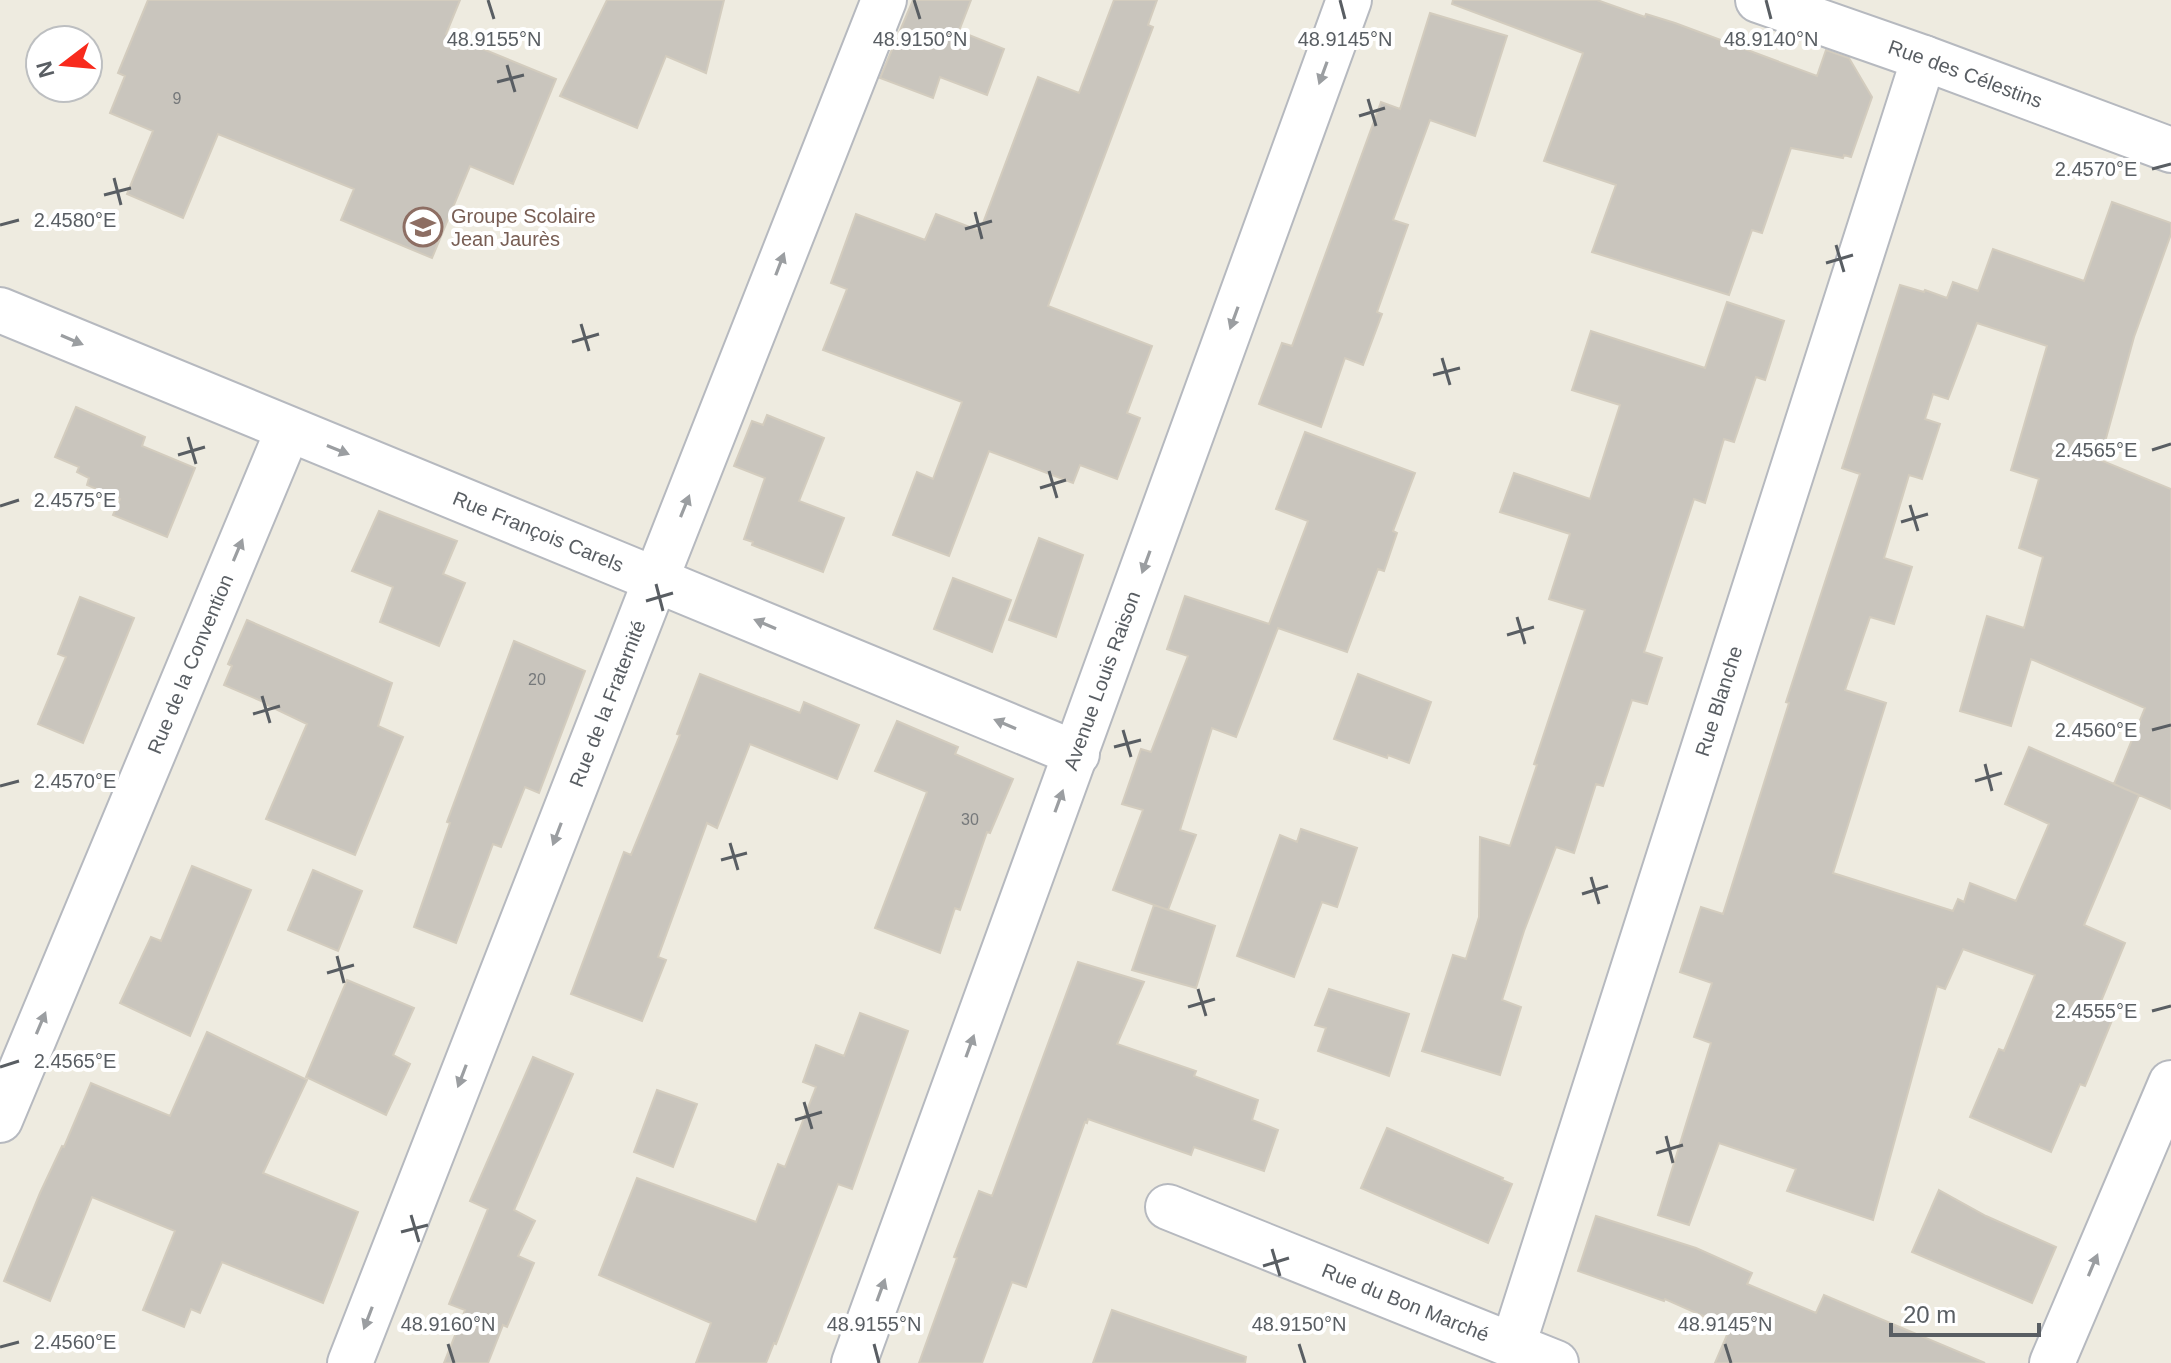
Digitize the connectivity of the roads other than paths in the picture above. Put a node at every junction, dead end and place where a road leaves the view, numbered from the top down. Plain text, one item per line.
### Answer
1 (884, 0) edge
2 (1349, 0) edge
3 (1758, 0) edge
4 (1924, 58) junction
5 (2171, 150) edge
6 (0, 310) edge
7 (288, 430) junction
8 (656, 579) junction
9 (1077, 754) junction
10 (2171, 1083) edge
11 (0, 1120) edge
12 (1168, 1207) dead end
13 (1513, 1345) junction
14 (350, 1363) edge
15 (854, 1363) edge
16 (1556, 1363) edge
17 (2052, 1363) edge

8 -> 1 street, Rue de la Fraternité
2 -> 9 street, Avenue Louis Raison
3 - 4 street, Rue des Célestins
4 - 5 street, Rue des Célestins
4 - 13 street, Rue Blanche
6 -> 7 street, Rue François Carels
7 -> 8 street, Rue François Carels
11 -> 7 street, Rue de la Convention
9 -> 8 street, Rue François Carels
8 -> 14 street, Rue de la Fraternité
15 -> 9 street, Avenue Louis Raison
17 -> 10 street
12 - 13 street, Rue du Bon Marché
13 - 16 street, Rue du Bon Marché

